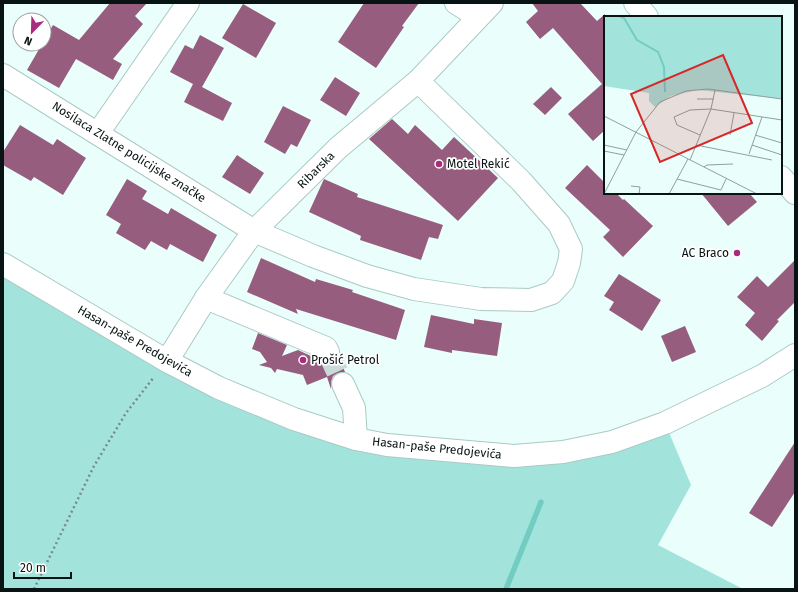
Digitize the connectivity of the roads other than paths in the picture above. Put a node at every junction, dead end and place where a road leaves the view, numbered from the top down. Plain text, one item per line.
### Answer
1 (188, 3) edge
2 (456, 3) edge
3 (635, 3) edge
4 (485, 10) edge
5 (646, 16) edge
6 (3, 75) edge
7 (418, 81) junction
8 (98, 133) junction
9 (782, 178) edge
10 (795, 193) edge
11 (254, 230) junction
12 (3, 264) edge
13 (206, 298) junction
14 (328, 352) tunnel mouth
15 (795, 354) edge
16 (167, 360) junction
17 (343, 384) tunnel mouth
18 (356, 439) junction

1 - 8 street
2 - 4 street
3 - 5 street
4 - 7 street, Ribarska
6 - 8 street, Nosilaca Zlatne policijske značke
7 - 11 street, Ribarska
7 - 11 street, Nosilaca Zlatne policijske značke
8 - 11 street, Nosilaca Zlatne policijske značke
9 - 10 street
11 - 13 street, Ribarska
12 - 16 street, Hasan-paše Predojevića
13 - 14 street
13 - 16 street, Ribarska
15 - 18 street, Hasan-paše Predojevića
16 - 18 street, Hasan-paše Predojevića
17 - 18 street

